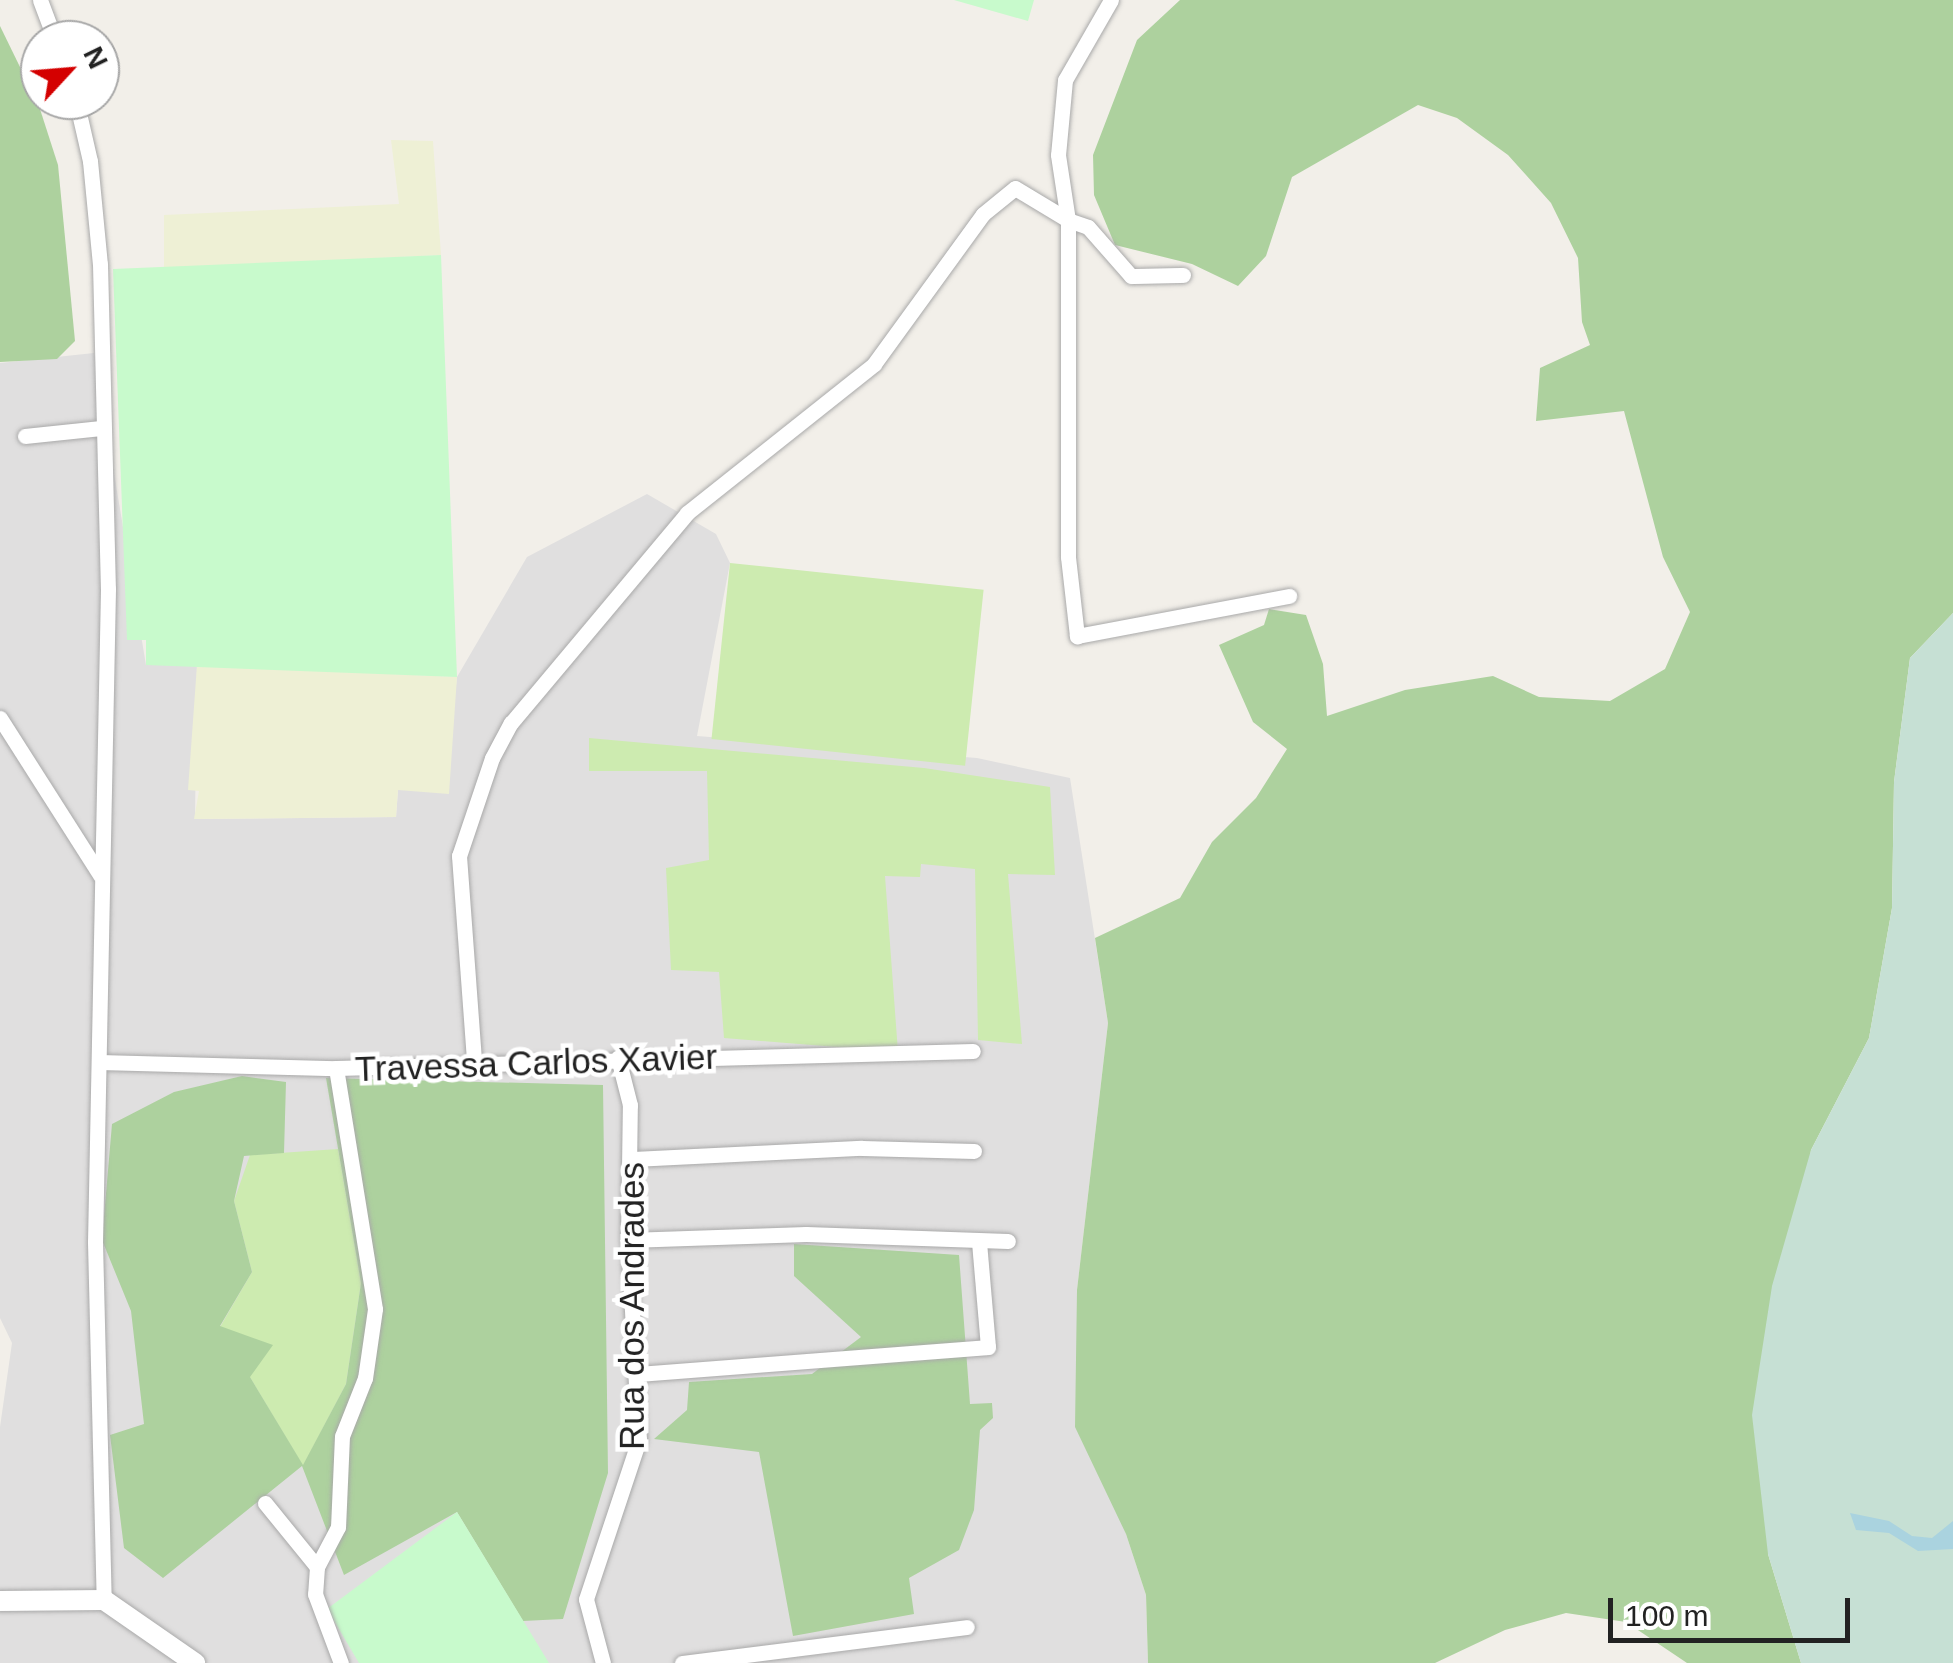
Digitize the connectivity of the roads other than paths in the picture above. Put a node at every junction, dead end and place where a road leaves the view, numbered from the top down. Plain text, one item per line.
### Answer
1 (1111, 0) edge
2 (81, 120) edge
3 (1068, 220) junction
4 (1183, 275) dead end
5 (101, 428) junction
6 (25, 436) dead end
7 (1289, 596) dead end
8 (0, 718) edge
9 (100, 875) junction
10 (973, 1051) dead end
11 (618, 1058) junction
12 (474, 1060) junction
13 (99, 1062) junction
14 (336, 1068) junction
15 (974, 1151) dead end
16 (633, 1159) junction
17 (628, 1240) junction
18 (979, 1240) junction
19 (1008, 1241) dead end
20 (639, 1374) junction
21 (265, 1502) dead end
22 (317, 1568) junction
23 (104, 1600) junction
24 (0, 1601) edge
25 (968, 1626) dead end
26 (194, 1663) edge
27 (341, 1663) edge
28 (603, 1663) edge
29 (682, 1663) edge

1 - 3 street
2 - 5 street
3 - 4 street
3 - 7 street
3 - 12 street
5 - 6 street
5 - 9 street
8 - 9 street
9 - 13 street
10 - 11 street, Travessa Carlos Xavier
11 - 12 street, Travessa Carlos Xavier
11 - 16 street, Rua dos Andrades
12 - 14 street, Travessa Carlos Xavier
13 - 14 street, Travessa Carlos Xavier
13 - 23 street
14 - 22 street
15 - 16 street
16 - 17 street, Rua dos Andrades
17 - 18 street
17 - 20 street, Rua dos Andrades
18 - 19 street
18 - 20 street
20 - 28 street, Rua dos Andrades
21 - 22 street
22 - 27 street
23 - 24 street
23 - 26 street
25 - 29 street

